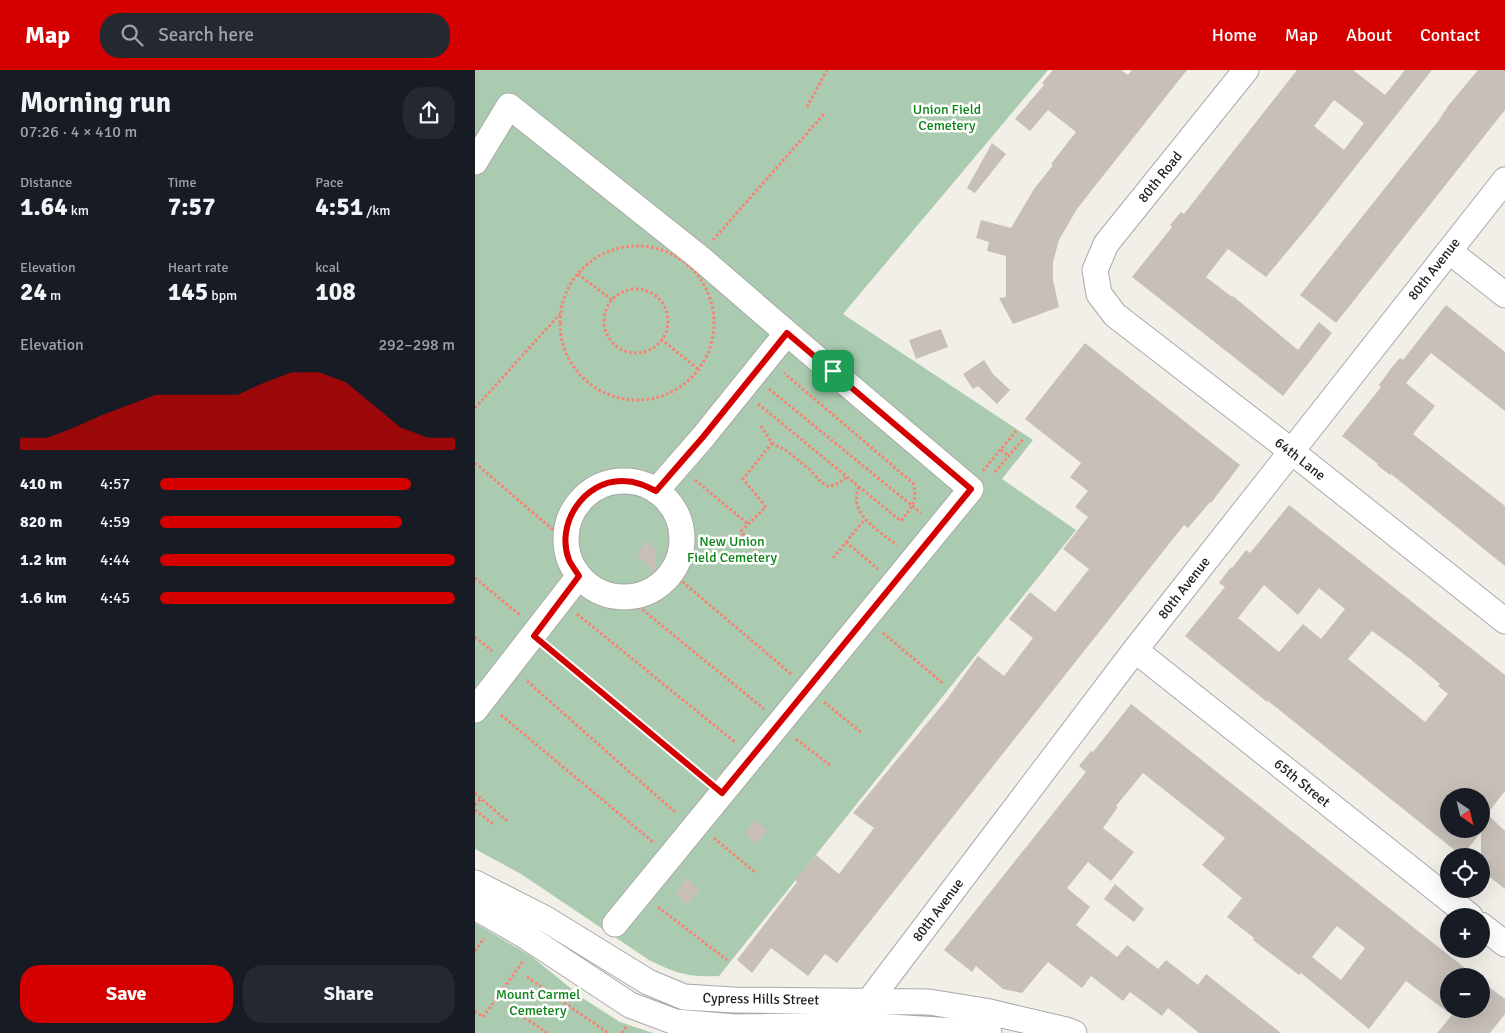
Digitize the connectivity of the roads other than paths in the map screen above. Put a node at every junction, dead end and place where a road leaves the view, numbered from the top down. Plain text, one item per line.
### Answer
1 (1246, 70) edge
2 (475, 162) edge
3 (1505, 180) edge
4 (1449, 251) junction
5 (1099, 294) joint
6 (1505, 295) edge
7 (787, 333) junction
8 (1290, 451) junction
9 (656, 491) junction
10 (579, 576) junction
11 (1505, 621) edge
12 (1135, 650) junction
13 (479, 705) edge
14 (475, 883) edge
15 (475, 907) edge
16 (1460, 908) edge
17 (615, 924) dead end
18 (1490, 933) edge
19 (1505, 944) edge
20 (869, 1001) junction
21 (989, 1033) edge
22 (1074, 1033) edge

1 - 5 street, 80th Road
2 - 7 street
3 - 4 street, 80th Avenue
4 - 6 street
4 - 8 street, 80th Avenue
5 - 8 street, 64th Lane
7 - 9 street
7 - 17 street
8 - 11 street, 64th Lane
8 - 12 street, 80th Avenue
9 - 10 street
9 - 10 street
10 - 13 street
12 - 16 street, 65th Street
12 - 20 street, 80th Avenue
14 - 20 street, Cypress Hills Street
15 - 21 street, Cypress Hills Street
18 - 19 street
20 - 22 street, Cypress Hills Street

